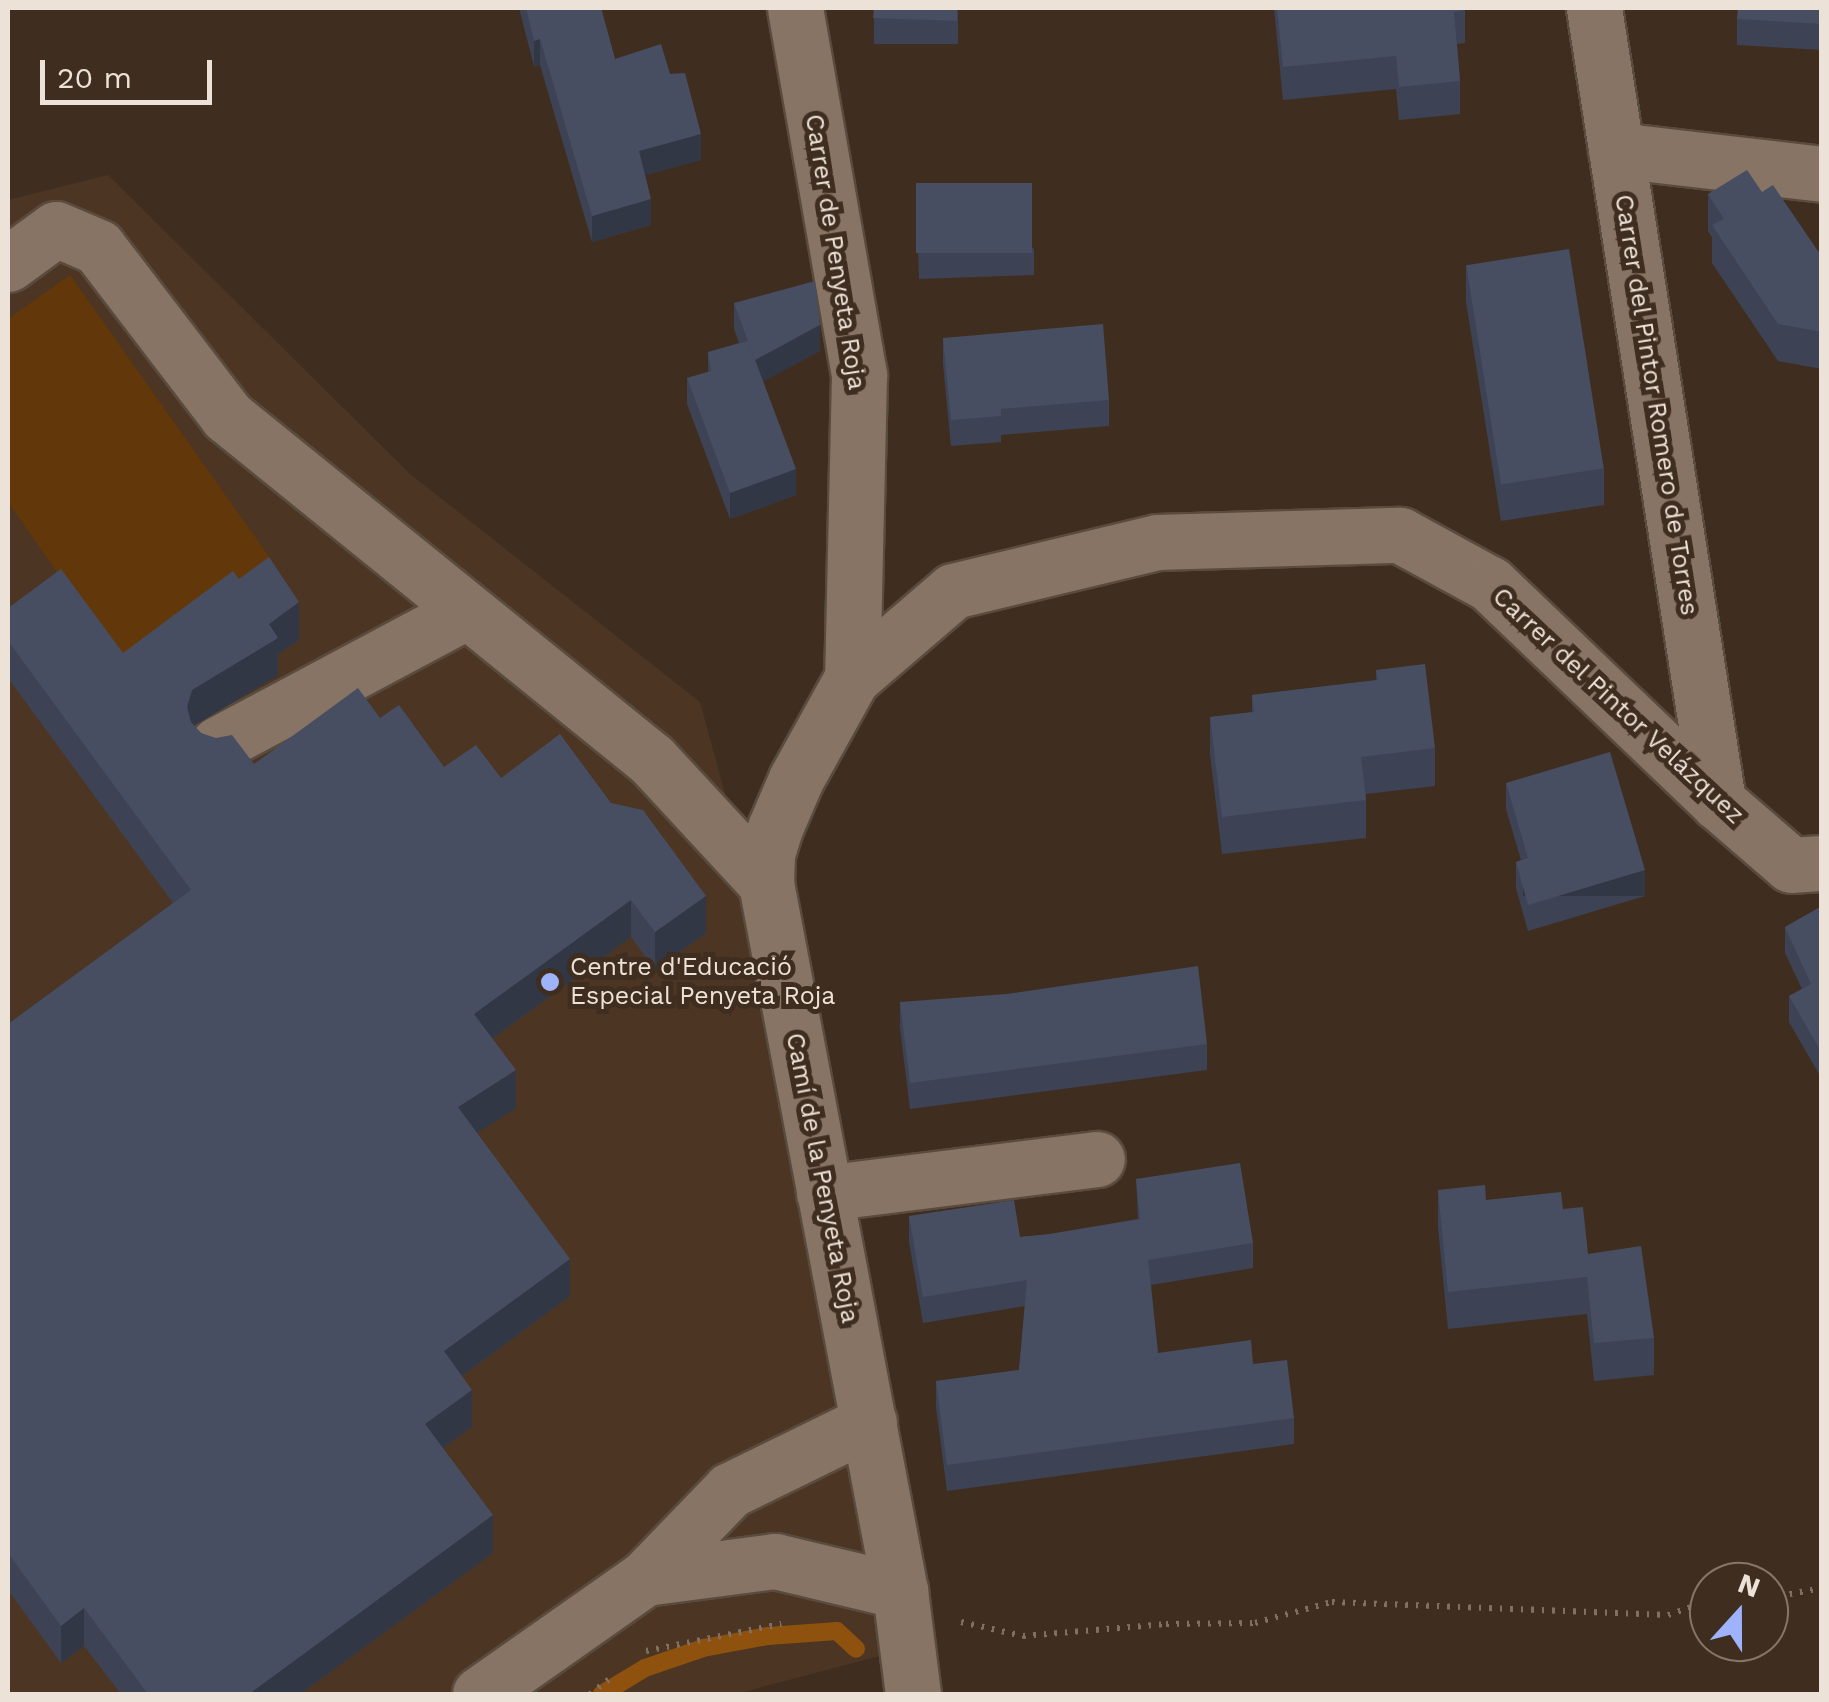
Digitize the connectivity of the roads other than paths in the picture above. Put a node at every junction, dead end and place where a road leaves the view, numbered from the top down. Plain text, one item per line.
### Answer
1 (796, 8) edge
2 (1594, 8) edge
3 (1616, 150) junction
4 (1822, 174) edge
5 (8, 264) edge
6 (468, 611) junction
7 (852, 678) junction
8 (218, 744) edge
9 (1718, 802) junction
10 (1822, 863) edge
11 (766, 883) junction
12 (1097, 1159) dead end
13 (824, 1193) junction
14 (868, 1422) junction
15 (645, 1578) junction
16 (900, 1590) junction
17 (480, 1694) edge
18 (913, 1694) edge

1 - 7 street, Carrer de Penyeta Roja
2 - 3 street, Carrer del Pintor Romero de Torres
3 - 4 street
3 - 9 street, Carrer del Pintor Romero de Torres
5 - 6 street
6 - 8 street
6 - 11 street
7 - 9 street, Carrer del Pintor Velázquez
7 - 11 street, Camí de la Penyeta Roja
9 - 10 street, Carrer del Pintor Velázquez
11 - 13 street, Camí de la Penyeta Roja
12 - 13 street
13 - 14 street, Camí de la Penyeta Roja
14 - 15 street
14 - 16 street, Camí de la Penyeta Roja
15 - 16 street
15 - 17 street
16 - 18 street, Camí de la Penyeta Roja

